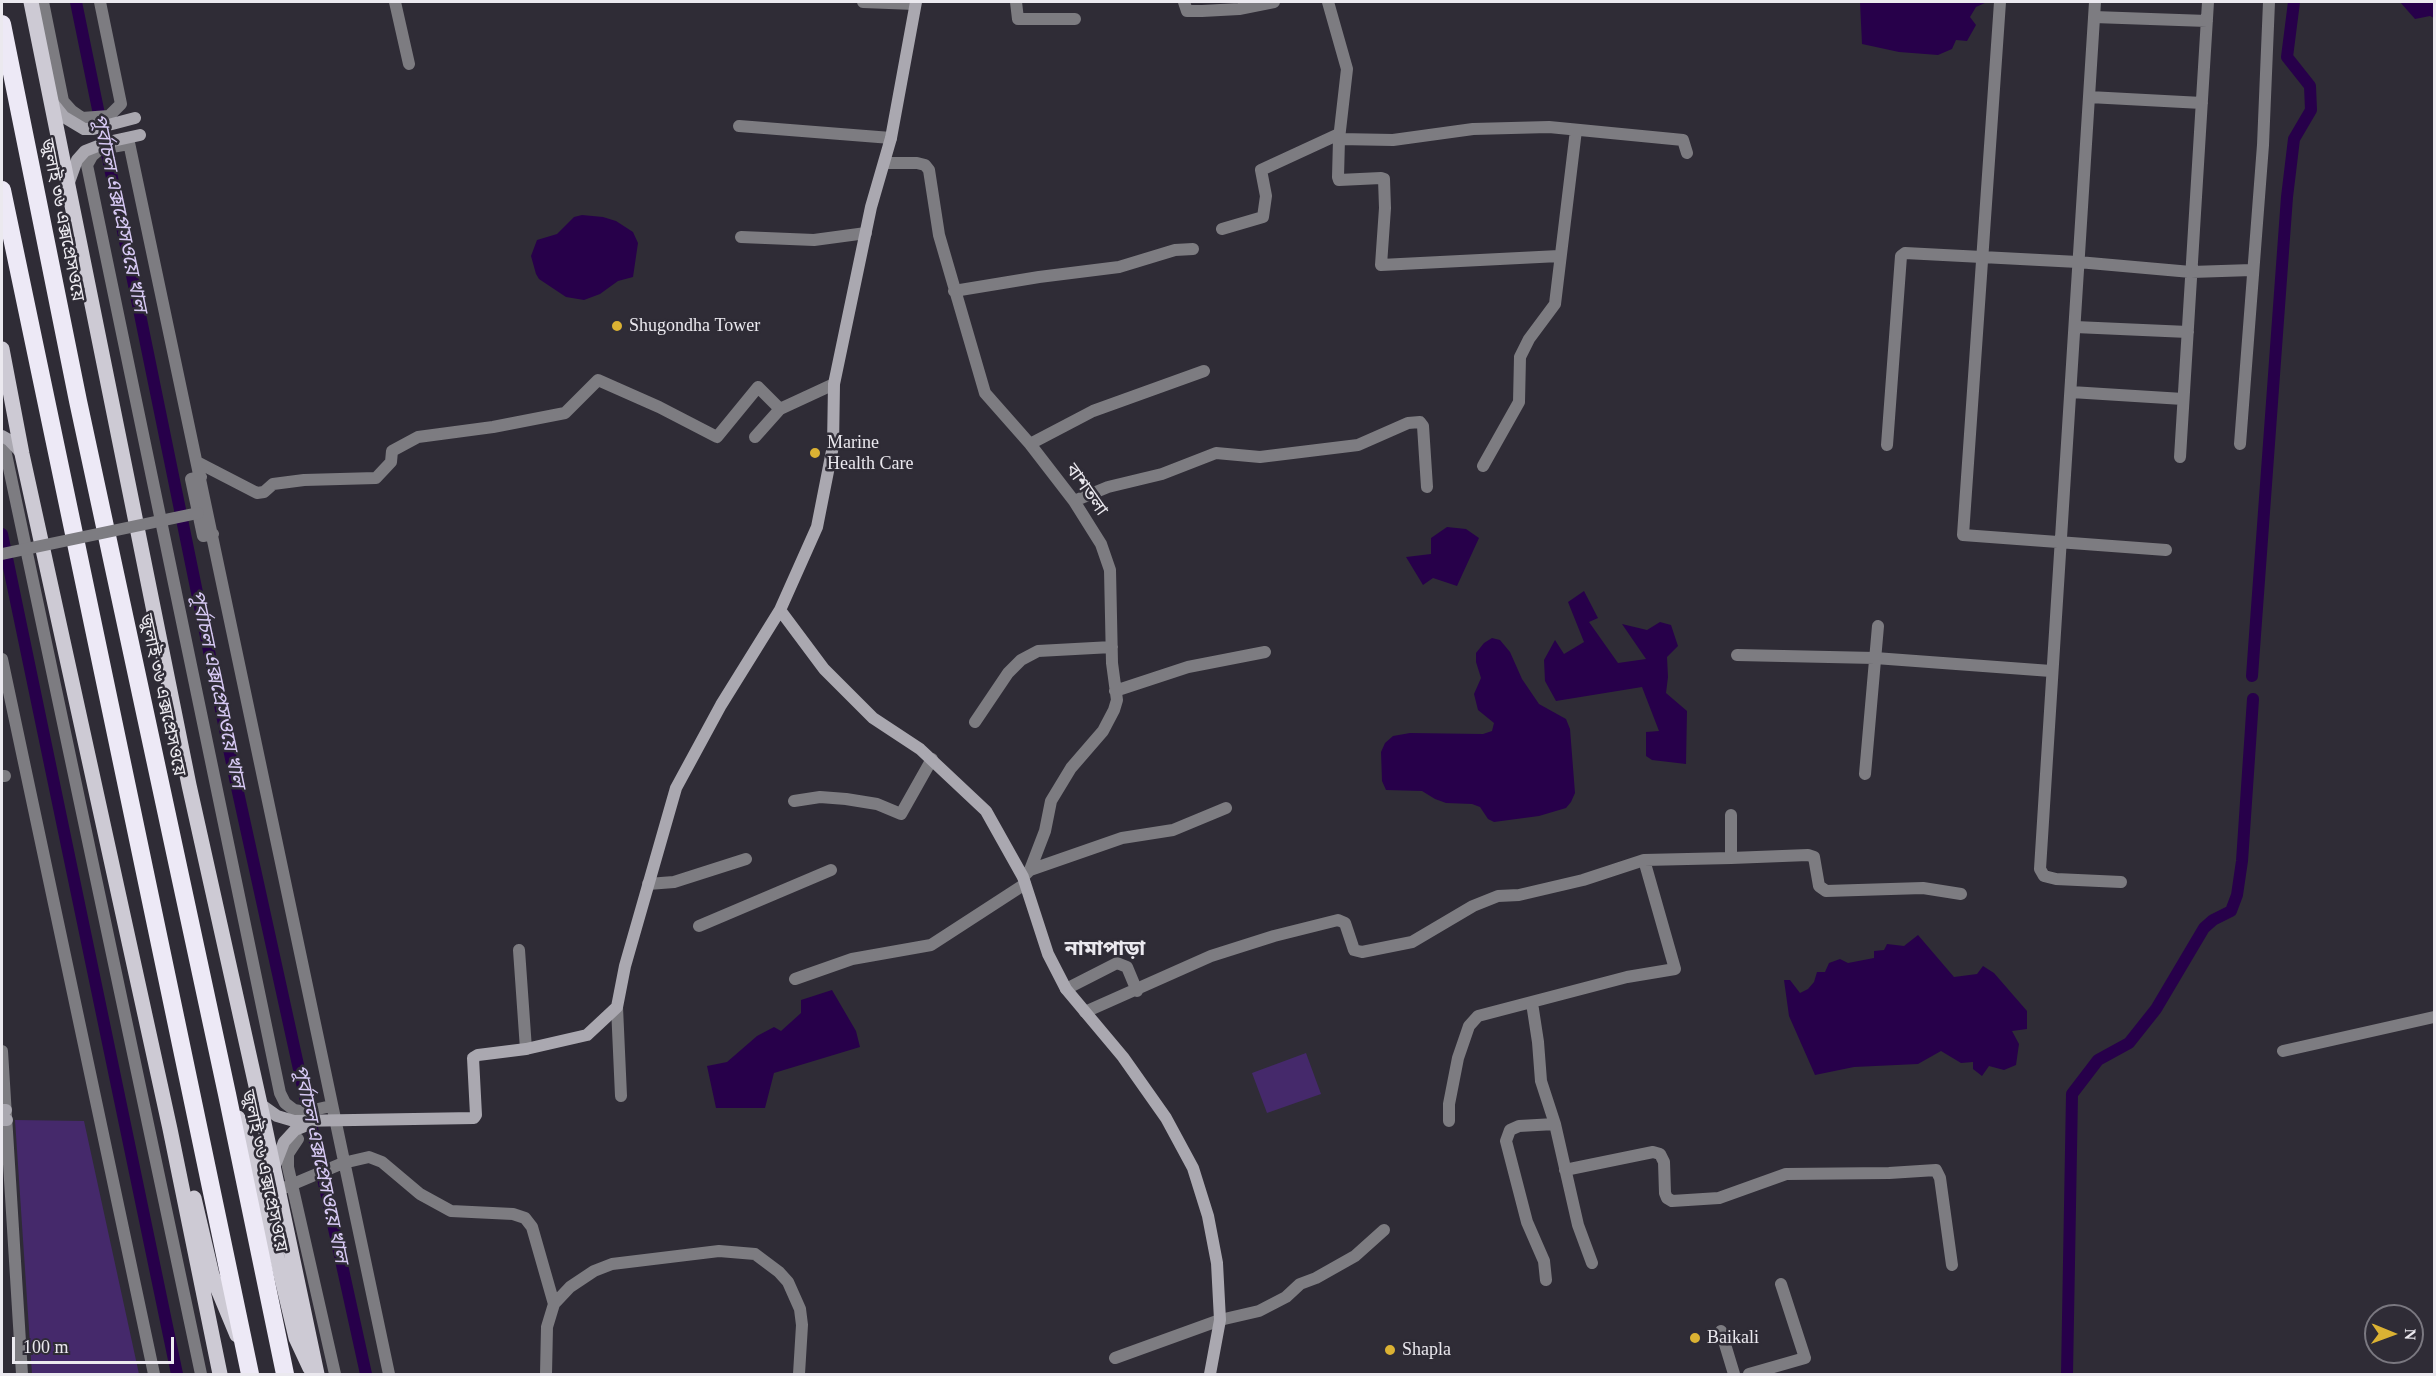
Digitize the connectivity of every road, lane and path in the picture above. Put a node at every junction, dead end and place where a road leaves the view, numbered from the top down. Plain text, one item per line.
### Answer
1 (31, 2) edge
2 (43, 2) edge
3 (100, 2) edge
4 (395, 2) edge
5 (863, 2) edge
6 (1016, 2) edge
7 (1184, 2) edge
8 (1274, 2) edge
9 (1328, 2) edge
10 (2000, 2) edge
11 (2095, 2) edge
12 (2208, 2) edge
13 (2269, 2) edge
14 (916, 3) edge
15 (2094, 16) junction
16 (1075, 19) dead end
17 (2207, 21) junction
18 (2, 24) edge
19 (409, 64) dead end
20 (49, 96) junction
21 (2089, 97) junction
22 (2202, 103) junction
23 (135, 118) dead end
24 (77, 120) junction
25 (739, 126) dead end
26 (1576, 130) junction
27 (1339, 136) junction
28 (891, 138) junction
29 (1687, 153) dead end
30 (82, 163) junction
31 (885, 163) junction
32 (68, 187) junction
33 (2, 190) edge
34 (1222, 230) dead end
35 (866, 233) junction
36 (741, 237) dead end
37 (1193, 249) dead end
38 (1559, 256) junction
39 (1983, 256) junction
40 (2078, 262) junction
41 (2252, 270) junction
42 (2191, 272) junction
43 (954, 291) junction
44 (2075, 327) junction
45 (2188, 332) junction
46 (2, 349) edge
47 (6, 369) junction
48 (1204, 372) dead end
49 (834, 384) junction
50 (2, 388) edge
51 (2071, 392) junction
52 (2184, 399) junction
53 (780, 410) junction
54 (2, 436) edge
55 (755, 437) dead end
56 (2, 444) edge
57 (1030, 444) junction
58 (2240, 444) dead end
59 (1887, 445) dead end
60 (22, 454) junction
61 (2180, 457) dead end
62 (197, 462) junction
63 (1483, 466) dead end
64 (201, 477) junction
65 (1427, 487) dead end
66 (1074, 501) junction
67 (198, 513) junction
68 (213, 534) junction
69 (2059, 543) junction
70 (2166, 550) dead end
71 (2, 554) edge
72 (780, 610) junction
73 (1878, 626) dead end
74 (1112, 647) junction
75 (1265, 652) dead end
76 (1737, 655) dead end
77 (1875, 658) junction
78 (2, 659) edge
79 (2051, 671) junction
80 (1116, 691) junction
81 (975, 722) dead end
82 (932, 759) junction
83 (1865, 774) dead end
84 (794, 801) dead end
85 (1226, 808) dead end
86 (1731, 815) dead end
87 (1731, 858) junction
88 (746, 859) dead end
89 (1644, 860) junction
90 (831, 870) dead end
91 (1026, 877) junction
92 (2121, 882) dead end
93 (648, 884) junction
94 (1961, 894) dead end
95 (699, 926) dead end
96 (519, 951) dead end
97 (795, 979) dead end
98 (1066, 989) junction
99 (1137, 991) junction
100 (1532, 1003) junction
101 (617, 1007) junction
102 (1085, 1012) junction
103 (2434, 1017) edge
104 (526, 1049) junction
105 (2, 1051) edge
106 (2283, 1051) dead end
107 (227, 1094) junction
108 (621, 1096) dead end
109 (260, 1104) junction
110 (331, 1106) junction
111 (4, 1115) edge
112 (334, 1119) junction
113 (1449, 1121) dead end
114 (314, 1122) junction
115 (1555, 1124) junction
116 (170, 1129) junction
117 (298, 1139) dead end
118 (274, 1170) junction
119 (1565, 1170) junction
120 (279, 1190) junction
121 (1384, 1230) dead end
122 (1592, 1263) dead end
123 (1952, 1265) dead end
124 (1546, 1280) dead end
125 (1781, 1284) dead end
126 (554, 1304) junction
127 (1221, 1320) junction
128 (1721, 1331) dead end
129 (1115, 1358) dead end
130 (248, 1366) edge
131 (22, 1374) edge
132 (154, 1374) edge
133 (201, 1374) edge
134 (220, 1374) edge
135 (285, 1374) edge
136 (315, 1374) edge
137 (335, 1374) edge
138 (389, 1374) edge
139 (546, 1374) edge
140 (799, 1374) edge
141 (1210, 1374) edge
142 (1734, 1374) edge
143 (1749, 1374) edge

1 - 20 main road
2 - 24 street
3 - 24 street
4 - 19 street
5 - 14 street
6 - 16 street
7 - 8 street
9 - 27 street
10 - 39 street
11 - 15 street
12 - 17 street
13 - 41 street
14 - 28 street
15 - 17 street
15 - 21 street
17 - 22 street
18 - 107 highway, জুলাই ৩৬ এক্সপ্রেসওয়ে
20 - 24 street
20 - 32 main road
21 - 22 street
21 - 40 street
22 - 42 street
23 - 24 street
25 - 28 street
26 - 27 street
26 - 29 street
26 - 38 street
27 - 34 street
27 - 38 street
28 - 31 street
30 - 32 street
30 - 62 street
30 - 110 street
31 - 35 street
31 - 43 street, বাশতলা
32 - 109 main road
33 - 130 highway
35 - 36 street
35 - 49 street
37 - 43 street
38 - 63 street
39 - 40 street
39 - 59 street
39 - 69 street
40 - 42 street
40 - 44 street
41 - 42 street
41 - 58 street
42 - 45 street
43 - 57 street, বাশতলা
44 - 45 street
44 - 51 street
45 - 52 street
46 - 47 main road
47 - 50 street
47 - 60 main road
48 - 57 street
49 - 53 street
49 - 72 street
51 - 52 street
51 - 69 street
52 - 61 street
53 - 55 street
53 - 62 street
54 - 60 street
56 - 133 street
57 - 66 street, বাশতলা
60 - 116 main road
62 - 64 street
64 - 67 street
64 - 68 street
65 - 66 street
66 - 74 street, বাশতলা
67 - 68 street
67 - 71 street, bridge
68 - 110 street
69 - 70 street
69 - 79 street
72 - 82 street
72 - 93 street
73 - 77 street
74 - 80 street, বাশতলা
74 - 81 street
75 - 80 street
76 - 77 street
77 - 79 street
77 - 83 street
78 - 132 street
79 - 92 street
80 - 91 street, বাশতলা
82 - 84 street
82 - 91 street
85 - 91 street
86 - 87 street
87 - 89 street
87 - 94 street
88 - 93 street
89 - 99 street
89 - 100 street
90 - 95 street
91 - 97 street
91 - 98 street
93 - 101 street
96 - 104 street
98 - 99 street
98 - 102 street
99 - 102 street
100 - 113 street
100 - 115 street
101 - 104 street
101 - 108 street
102 - 127 street
103 - 106 street
104 - 112 street
105 - 111 street
107 - 135 highway, জুলাই ৩৬ এক্সপ্রেসওয়ে
107 - 136 main road
109 - 114 street
109 - 118 main road
110 - 112 street
111 - 131 street
112 - 114 street
112 - 138 street
114 - 118 street
115 - 119 street
115 - 124 street
116 - 130 main road
116 - 134 main road
117 - 137 street
118 - 120 main road
119 - 122 street
119 - 123 street
120 - 126 street
120 - 136 main road
121 - 127 street
125 - 143 street
126 - 139 street
126 - 140 street
127 - 129 street
127 - 141 street
128 - 142 street

